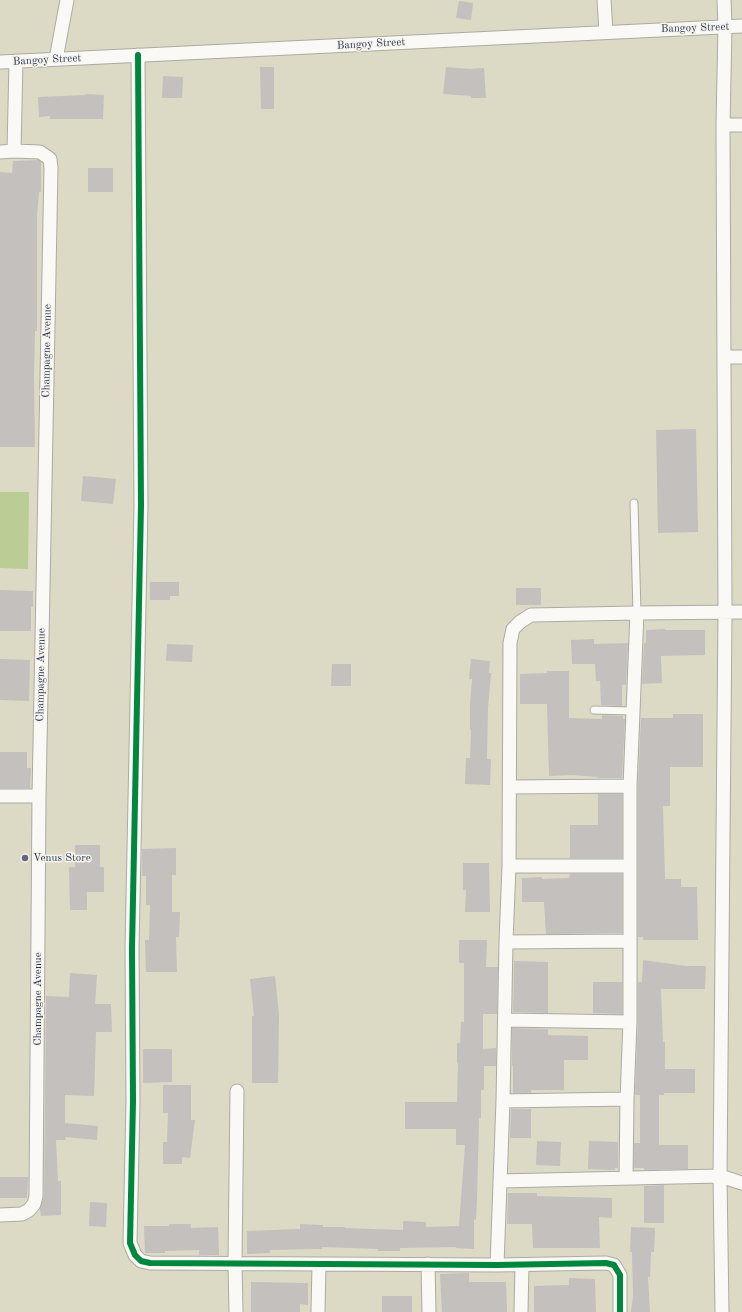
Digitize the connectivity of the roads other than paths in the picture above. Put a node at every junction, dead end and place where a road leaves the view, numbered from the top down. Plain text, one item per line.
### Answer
1 (67, 0) edge
2 (604, 0) edge
3 (724, 0) edge
4 (726, 26) junction
5 (742, 26) edge
6 (606, 32) junction
7 (138, 55) junction
8 (56, 59) junction
9 (16, 61) junction
10 (0, 62) edge
11 (723, 125) junction
12 (742, 126) edge
13 (14, 151) junction
14 (0, 152) edge
15 (725, 357) junction
16 (742, 357) edge
17 (634, 503) dead end
18 (725, 612) junction
19 (742, 612) edge
20 (637, 613) junction
21 (594, 710) dead end
22 (632, 711) junction
23 (630, 786) junction
24 (510, 787) junction
25 (0, 796) edge
26 (39, 796) junction
27 (509, 866) junction
28 (630, 866) junction
29 (630, 941) junction
30 (506, 942) junction
31 (505, 1020) junction
32 (630, 1022) junction
33 (237, 1092) dead end
34 (627, 1099) junction
35 (503, 1101) junction
36 (720, 1176) junction
37 (626, 1178) junction
38 (500, 1181) junction
39 (742, 1183) edge
40 (0, 1215) edge
41 (234, 1263) junction
42 (319, 1264) junction
43 (428, 1264) junction
44 (497, 1265) junction
45 (522, 1265) junction
46 (236, 1312) edge
47 (318, 1312) edge
48 (428, 1312) edge
49 (522, 1312) edge
50 (620, 1312) edge
51 (722, 1312) edge

1 - 8 street
2 - 6 street
3 - 4 street
4 - 5 street, Bangoy Street
4 - 6 street, Bangoy Street
4 - 11 street
6 - 7 street, Bangoy Street
7 - 8 street, Bangoy Street
7 - 41 street
8 - 9 street, Bangoy Street
9 - 10 street, Bangoy Street
9 - 13 street
11 - 12 street
11 - 15 street
13 - 14 street, Champagne Avenue
13 - 26 street, Champagne Avenue
15 - 16 street
15 - 18 street
17 - 20 lane
18 - 19 street
18 - 20 street
18 - 36 street
20 - 22 street
20 - 24 street
21 - 22 lane
22 - 23 street
23 - 24 street
23 - 28 street
24 - 27 street
25 - 26 street
26 - 40 street, Champagne Avenue
27 - 28 street
27 - 30 street
28 - 29 street
29 - 30 street
29 - 32 street
30 - 31 street
31 - 32 street
31 - 35 street
32 - 34 street
33 - 41 street
34 - 35 street
34 - 37 street
35 - 38 street
36 - 37 street
36 - 39 street
36 - 51 street
37 - 38 street
38 - 44 street
41 - 42 street
41 - 46 street
42 - 43 street
42 - 47 street
43 - 44 street
43 - 48 street
44 - 45 street
45 - 49 street
45 - 50 street

